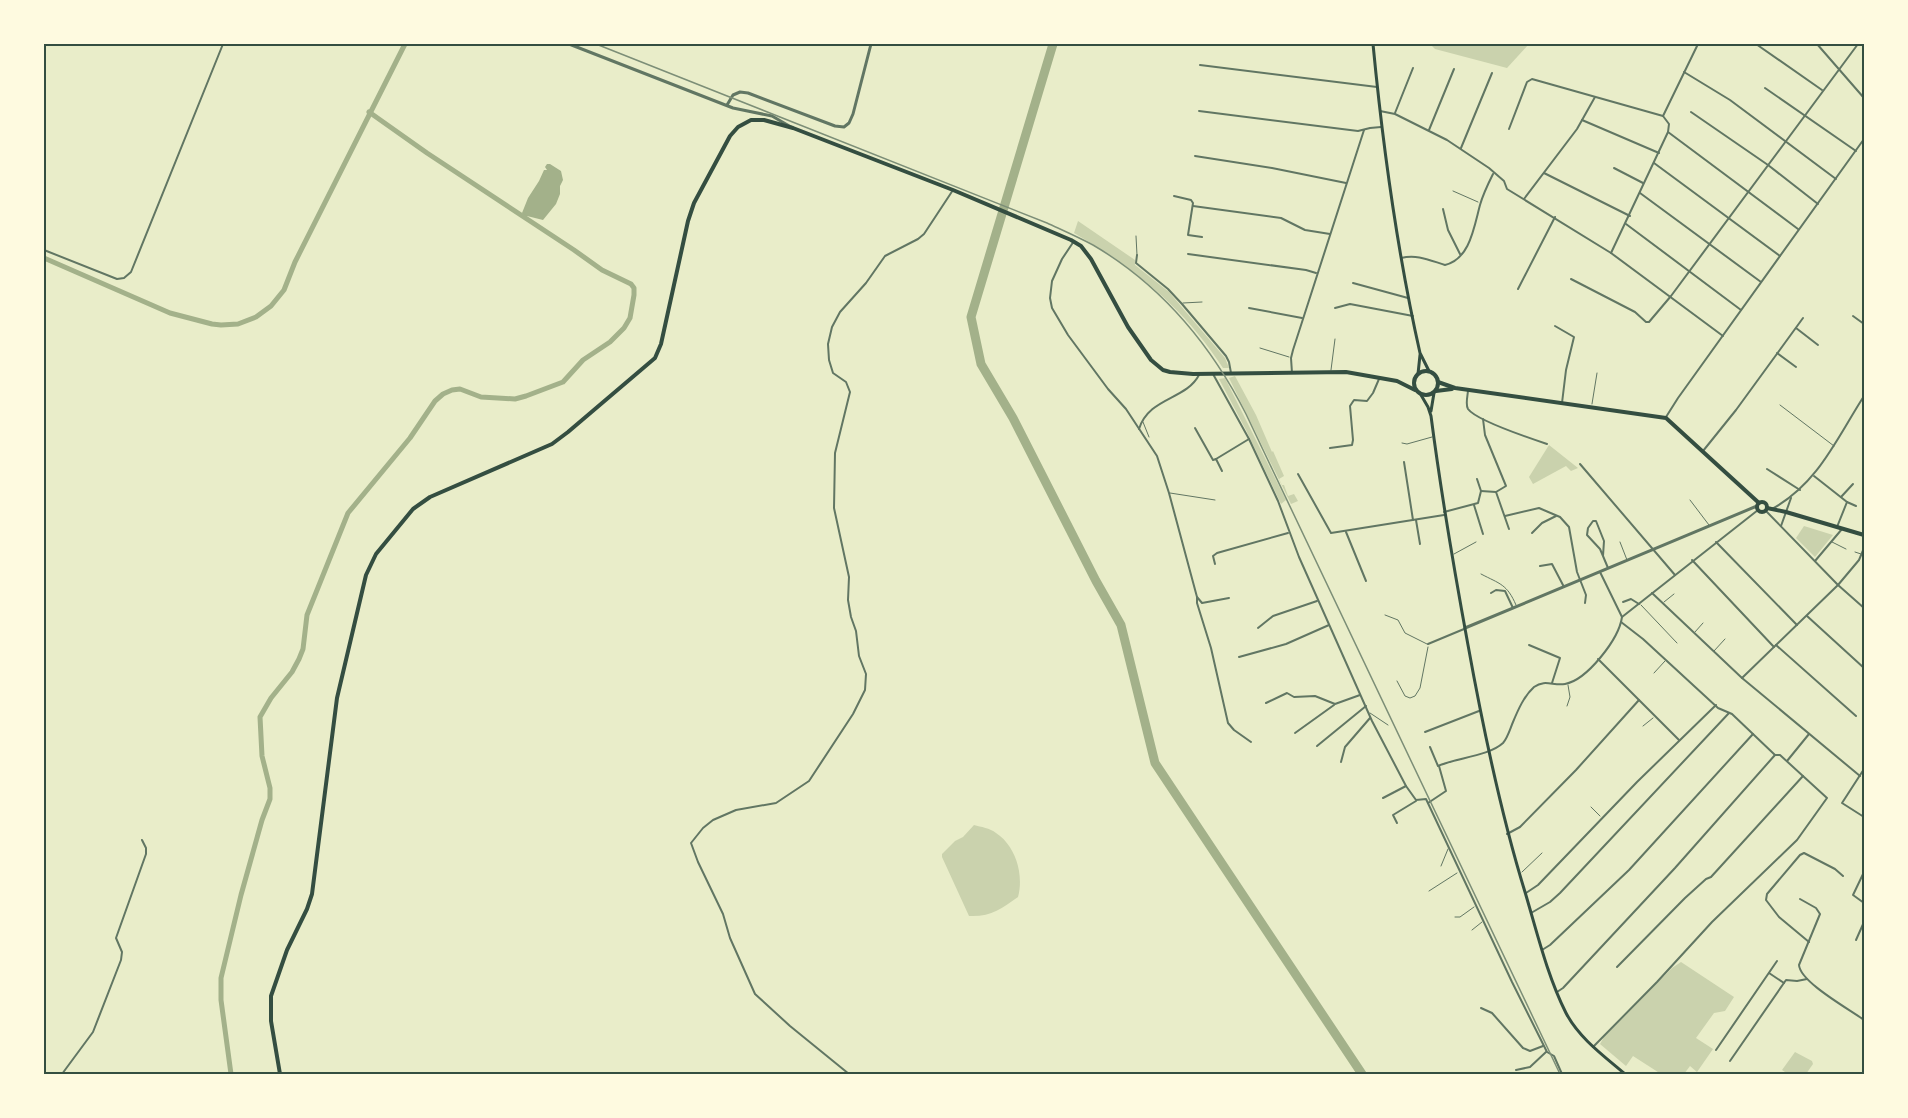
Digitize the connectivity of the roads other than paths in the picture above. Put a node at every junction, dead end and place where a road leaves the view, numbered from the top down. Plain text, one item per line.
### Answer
1 (223, 44) edge
2 (569, 44) edge
3 (871, 44) edge
4 (1372, 44) edge
5 (1698, 44) edge
6 (1756, 44) edge
7 (1817, 44) edge
8 (1858, 44) edge
9 (1200, 65) dead end
10 (1413, 68) dead end
11 (1454, 69) dead end
12 (1839, 70) junction
13 (1684, 72) junction
14 (1492, 73) dead end
15 (1377, 87) junction
16 (1765, 88) dead end
17 (1823, 91) junction
18 (1595, 97) junction
19 (1864, 98) edge
20 (727, 105) junction
21 (1199, 111) dead end
22 (1379, 111) junction
23 (1691, 112) dead end
24 (1395, 114) junction
25 (1663, 116) junction
26 (1804, 116) junction
27 (1582, 120) junction
28 (1381, 127) junction
29 (793, 128) junction
30 (1509, 129) dead end
31 (1364, 130) junction
32 (1428, 130) junction
33 (1668, 132) junction
34 (1864, 139) edge
35 (1786, 141) junction
36 (1461, 148) junction
37 (1856, 151) junction
38 (1659, 153) junction
39 (1195, 156) dead end
40 (1654, 163) junction
41 (1768, 165) junction
42 (1614, 168) dead end
43 (1493, 172) junction
44 (1544, 173) junction
45 (1836, 179) junction
46 (1347, 183) junction
47 (1644, 184) junction
48 (953, 190) junction
49 (1453, 190) dead end
50 (1749, 191) junction
51 (1640, 193) junction
52 (1174, 196) dead end
53 (1524, 199) junction
54 (1480, 203) junction
55 (1818, 204) junction
56 (1192, 206) junction
57 (1443, 209) dead end
58 (1630, 216) junction
59 (1555, 217) junction
60 (1729, 218) junction
61 (1626, 224) junction
62 (1799, 230) junction
63 (1330, 234) junction
64 (1136, 236) dead end
65 (1202, 237) dead end
66 (1073, 241) junction
67 (1709, 244) junction
68 (44, 250) edge
69 (1611, 253) junction
70 (1188, 254) dead end
71 (1137, 255) joint
72 (1461, 255) junction
73 (1780, 256) junction
74 (1401, 258) junction
75 (1689, 271) junction
76 (1317, 273) junction
77 (1571, 279) dead end
78 (1761, 282) junction
79 (1353, 283) dead end
80 (1518, 289) dead end
81 (1671, 296) junction
82 (1409, 298) junction
83 (1202, 302) dead end
84 (1182, 304) junction
85 (1249, 308) dead end
86 (1335, 308) dead end
87 (1741, 310) junction
88 (1413, 316) junction
89 (1853, 316) dead end
90 (1303, 318) junction
91 (1803, 318) dead end
92 (1864, 324) edge
93 (1555, 326) dead end
94 (1796, 328) junction
95 (1723, 336) junction
96 (1335, 339) dead end
97 (1818, 345) dead end
98 (1260, 348) dead end
99 (1420, 353) junction
100 (1777, 353) junction
101 (1291, 358) junction
102 (1796, 367) dead end
103 (1331, 371) junction
104 (1429, 371) junction
105 (1212, 373) junction
106 (1231, 373) junction
107 (1292, 373) junction
108 (1597, 373) dead end
109 (1200, 374) junction
110 (1418, 374) junction
111 (1379, 377) junction
112 (1414, 379) junction
113 (1396, 381) junction
114 (1438, 382) junction
115 (1455, 388) junction
116 (1415, 390) junction
117 (1468, 390) junction
118 (1435, 392) junction
119 (1421, 395) junction
120 (1864, 396) edge
121 (1562, 403) junction
122 (1780, 405) dead end
123 (1858, 406) junction
124 (1592, 407) junction
125 (1863, 409) dead end
126 (1431, 416) junction
127 (1666, 418) junction
128 (1143, 419) junction
129 (1483, 419) junction
130 (1195, 428) dead end
131 (1139, 429) junction
132 (1149, 437) dead end
133 (1434, 437) junction
134 (1249, 439) junction
135 (1402, 443) dead end
136 (1547, 444) dead end
137 (1834, 446) junction
138 (1330, 448) dead end
139 (1703, 452) junction
140 (1216, 459) junction
141 (1404, 462) dead end
142 (1580, 464) dead end
143 (1767, 469) dead end
144 (1222, 471) dead end
145 (1298, 474) dead end
146 (1814, 476) junction
147 (1477, 479) dead end
148 (1853, 484) dead end
149 (1800, 490) junction
150 (1481, 491) junction
151 (1496, 492) junction
152 (1169, 493) junction
153 (1791, 498) junction
154 (1841, 498) junction
155 (1215, 500) dead end
156 (1690, 500) dead end
157 (1847, 502) junction
158 (1474, 504) junction
159 (1758, 506) junction
160 (1856, 506) dead end
161 (1768, 509) junction
162 (1786, 512) junction
163 (1444, 513) junction
164 (1505, 516) junction
165 (1556, 516) junction
166 (1415, 520) junction
167 (1710, 526) junction
168 (1781, 526) junction
169 (1839, 528) junction
170 (1509, 529) dead end
171 (1346, 532) junction
172 (1290, 533) junction
173 (1532, 533) dead end
174 (1864, 535) edge
175 (1483, 536) dead end
176 (1476, 542) dead end
177 (1620, 542) dead end
178 (1716, 542) junction
179 (1832, 542) junction
180 (1420, 544) dead end
181 (1864, 548) edge
182 (1653, 549) junction
183 (1846, 549) dead end
184 (1855, 552) dead end
185 (1862, 554) junction
186 (1451, 555) junction
187 (1603, 556) junction
188 (1627, 560) junction
189 (1692, 560) junction
190 (1815, 561) junction
191 (1215, 564) dead end
192 (1540, 566) dead end
193 (1608, 568) junction
194 (1600, 572) junction
195 (1481, 574) dead end
196 (1675, 575) junction
197 (1580, 580) junction
198 (1366, 581) dead end
199 (1838, 585) junction
200 (1564, 587) junction
201 (1491, 593) dead end
202 (1652, 593) junction
203 (1674, 594) dead end
204 (1197, 597) junction
205 (1229, 598) dead end
206 (1318, 600) junction
207 (1623, 602) dead end
208 (1585, 603) dead end
209 (1639, 603) junction
210 (1663, 603) junction
211 (1515, 607) junction
212 (1864, 607) edge
213 (1385, 615) dead end
214 (1807, 616) junction
215 (1622, 617) junction
216 (1621, 622) junction
217 (1703, 622) dead end
218 (1329, 625) junction
219 (1797, 625) junction
220 (1258, 628) dead end
221 (1465, 628) junction
222 (1694, 633) junction
223 (1725, 639) dead end
224 (1677, 643) dead end
225 (1428, 645) junction
226 (1529, 645) dead end
227 (1775, 646) junction
228 (1714, 651) junction
229 (1239, 657) dead end
230 (1598, 659) junction
231 (1666, 660) junction
232 (1864, 668) edge
233 (1654, 673) dead end
234 (1742, 678) junction
235 (1397, 681) dead end
236 (1552, 683) junction
237 (1568, 683) junction
238 (1360, 695) junction
239 (1639, 700) junction
240 (1266, 703) dead end
241 (1335, 704) junction
242 (1716, 705) junction
243 (1366, 706) junction
244 (1567, 706) dead end
245 (1479, 711) junction
246 (1730, 712) junction
247 (1369, 713) junction
248 (1655, 716) junction
249 (1856, 716) dead end
250 (1371, 717) junction
251 (1388, 725) dead end
252 (1643, 726) dead end
253 (1425, 732) dead end
254 (1295, 733) dead end
255 (1754, 734) junction
256 (1809, 734) junction
257 (1679, 740) junction
258 (1251, 742) dead end
259 (1317, 746) dead end
260 (1430, 747) dead end
261 (1487, 751) junction
262 (1776, 755) junction
263 (1787, 761) junction
264 (1341, 762) dead end
265 (1438, 766) junction
266 (1864, 769) edge
267 (1803, 776) junction
268 (1860, 776) junction
269 (1406, 786) junction
270 (1383, 798) dead end
271 (1416, 800) junction
272 (1428, 803) junction
273 (1591, 807) dead end
274 (1864, 817) edge
275 (1602, 818) junction
276 (1397, 823) dead end
277 (1507, 834) junction
278 (141, 840) dead end
279 (1449, 848) junction
280 (1542, 854) dead end
281 (1441, 866) dead end
282 (1460, 871) junction
283 (1864, 872) edge
284 (1519, 874) junction
285 (1843, 876) dead end
286 (1429, 891) dead end
287 (1525, 893) junction
288 (1800, 899) dead end
289 (1864, 903) edge
290 (1478, 906) junction
291 (1531, 913) junction
292 (1455, 917) dead end
293 (1485, 921) junction
294 (1864, 922) edge
295 (1472, 930) dead end
296 (1856, 940) dead end
297 (1809, 942) junction
298 (1542, 950) junction
299 (1778, 961) dead end
300 (1617, 967) dead end
301 (1769, 973) junction
302 (1807, 979) junction
303 (1784, 983) junction
304 (1557, 992) junction
305 (1481, 1008) dead end
306 (1864, 1020) edge
307 (1544, 1046) junction
308 (1593, 1047) junction
309 (1716, 1050) dead end
310 (1547, 1052) junction
311 (1730, 1060) dead end
312 (1516, 1071) dead end
313 (62, 1074) edge
314 (280, 1074) edge
315 (849, 1074) edge
316 (1562, 1074) edge
317 (1625, 1074) edge

1 - 68 street
2 - 20 street
3 - 20 street
4 - 15 main road
5 - 13 street
6 - 17 street
7 - 12 street
8 - 12 street
9 - 15 street
10 - 24 street
11 - 32 street
12 - 17 street
12 - 19 street
13 - 25 street
13 - 35 street
14 - 36 street
15 - 22 main road
16 - 26 street
17 - 26 street
18 - 25 street
18 - 27 street
18 - 30 street
20 - 29 street
21 - 31 street
22 - 24 street
22 - 28 main road
23 - 41 street
24 - 32 street
25 - 33 street
26 - 35 street
26 - 37 street
27 - 38 street
27 - 44 street
28 - 31 street
28 - 74 main road
29 - 48 main road
29 - 314 main road
31 - 46 street
32 - 36 street
33 - 38 street
33 - 50 street
34 - 37 street
35 - 41 street
35 - 45 street
36 - 43 street
37 - 45 street
38 - 40 street
39 - 46 street
40 - 47 street
40 - 60 street
41 - 50 street
41 - 55 street
42 - 47 street
43 - 53 street
43 - 54 street
44 - 53 street
44 - 58 street
45 - 55 street
46 - 63 street
47 - 51 street
48 - 66 main road
48 - 315 street
49 - 54 lane
50 - 60 street
50 - 62 street
51 - 58 street
51 - 67 street
52 - 56 street
53 - 59 street
54 - 72 street
55 - 62 street
56 - 63 street
56 - 65 street
57 - 72 street
58 - 61 street
59 - 69 street
59 - 80 street
60 - 67 street
60 - 73 street
61 - 69 street
61 - 75 street
62 - 73 street
63 - 76 street
64 - 71 lane
66 - 109 main road
66 - 131 street
67 - 75 street
67 - 78 street
69 - 81 street
70 - 76 street
71 - 84 street
72 - 74 street
73 - 78 street
74 - 82 main road
75 - 81 street
75 - 87 street
76 - 90 street
77 - 81 street
78 - 87 street
79 - 82 street
81 - 95 street
82 - 88 main road
83 - 84 lane
84 - 106 street
85 - 90 street
86 - 88 street
87 - 95 street
88 - 99 main road
89 - 92 street
90 - 101 street
91 - 94 street
93 - 121 street
94 - 97 street
94 - 100 street
95 - 127 street
96 - 103 lane
98 - 101 lane
99 - 104 main road
99 - 110 main road
100 - 102 street
100 - 139 street
101 - 107 street
103 - 107 main road
103 - 111 main road
104 - 110 main road
104 - 114 main road
105 - 106 main road
105 - 109 main road
105 - 134 street
106 - 107 main road
108 - 124 lane
109 - 128 street
110 - 112 main road
111 - 113 main road
111 - 138 street
112 - 113 main road
112 - 116 main road
113 - 116 main road
114 - 115 main road
114 - 118 main road
115 - 117 main road
115 - 118 main road
116 - 119 main road
117 - 121 main road
117 - 129 street
118 - 119 main road
118 - 126 main road
119 - 126 main road
120 - 123 street
121 - 124 main road
122 - 137 lane
123 - 125 street
123 - 137 street
124 - 127 main road
126 - 133 main road
127 - 139 main road
128 - 131 street
128 - 132 lane
129 - 136 street
129 - 151 street
130 - 140 street
131 - 152 street
133 - 135 lane
133 - 163 main road
134 - 140 street
134 - 172 street
137 - 146 street
139 - 159 main road
140 - 144 street
141 - 166 street
142 - 182 street
143 - 149 street
145 - 171 street
146 - 149 street
146 - 154 street
147 - 150 street
148 - 154 street
149 - 153 street
150 - 151 street
150 - 158 street
151 - 164 street
152 - 155 lane
152 - 204 street
153 - 161 street
153 - 162 street
154 - 157 street
156 - 167 lane
157 - 160 street
157 - 169 street
158 - 163 street
158 - 175 street
159 - 161 main road
159 - 161 main road
159 - 167 street
159 - 178 street
161 - 162 main road
161 - 168 street
162 - 168 street
162 - 169 main road
163 - 166 street
163 - 186 main road
164 - 165 street
164 - 170 street
165 - 173 street
165 - 197 street
166 - 171 street
166 - 180 street
167 - 182 street
168 - 190 street
169 - 174 main road
169 - 179 street
171 - 198 street
172 - 191 street
172 - 206 street
176 - 186 lane
177 - 188 lane
178 - 189 street
178 - 219 street
179 - 183 lane
179 - 190 street
181 - 185 street
182 - 188 street
182 - 196 street
184 - 185 lane
185 - 199 street
186 - 221 main road
187 - 187 street
187 - 193 street
188 - 193 street
189 - 196 street
189 - 227 street
190 - 199 street
192 - 200 street
193 - 194 street
194 - 197 street
194 - 215 street
195 - 211 lane
196 - 202 street
197 - 200 street
197 - 208 street
199 - 212 street
199 - 214 street
200 - 211 street
201 - 211 street
202 - 209 street
202 - 210 street
203 - 210 lane
204 - 205 street
204 - 258 street
206 - 218 street
206 - 220 street
207 - 209 street
209 - 215 street
209 - 224 lane
210 - 222 street
211 - 221 street
213 - 225 lane
214 - 219 street
214 - 232 street
215 - 216 street
216 - 230 street
216 - 231 street
217 - 222 lane
218 - 229 street
218 - 238 street
219 - 227 street
221 - 225 street
221 - 245 main road
222 - 228 street
223 - 228 lane
225 - 235 lane
226 - 236 street
227 - 234 street
227 - 249 street
228 - 234 street
230 - 237 street
230 - 239 street
231 - 233 lane
231 - 242 street
234 - 256 street
236 - 237 street
236 - 261 street
237 - 244 lane
238 - 241 street
238 - 243 street
239 - 248 street
239 - 277 street
240 - 241 street
241 - 254 street
242 - 246 street
242 - 257 street
243 - 247 street
243 - 259 street
245 - 253 street
245 - 261 main road
246 - 255 street
246 - 291 street
247 - 250 street
247 - 251 lane
248 - 252 lane
248 - 257 street
250 - 264 street
250 - 269 street
255 - 262 street
255 - 298 street
256 - 263 street
256 - 268 street
257 - 275 street
260 - 265 street
261 - 265 street
261 - 277 main road
262 - 263 street
262 - 304 street
263 - 267 street
265 - 272 street
266 - 268 street
267 - 300 street
267 - 308 street
268 - 274 street
269 - 270 street
269 - 271 street
271 - 272 street
271 - 276 street
272 - 279 street
273 - 275 lane
275 - 287 street
277 - 284 main road
278 - 313 street
279 - 281 lane
279 - 282 street
280 - 284 lane
282 - 286 lane
282 - 290 street
283 - 289 street
284 - 287 main road
285 - 297 street
287 - 291 main road
288 - 297 street
290 - 292 lane
290 - 293 street
291 - 298 main road
293 - 295 lane
293 - 307 street
294 - 296 street
297 - 302 street
298 - 304 main road
299 - 301 street
301 - 303 street
301 - 309 street
302 - 303 street
302 - 306 street
303 - 311 street
304 - 308 main road
305 - 307 street
307 - 310 street
308 - 317 main road
310 - 312 street
310 - 316 street

